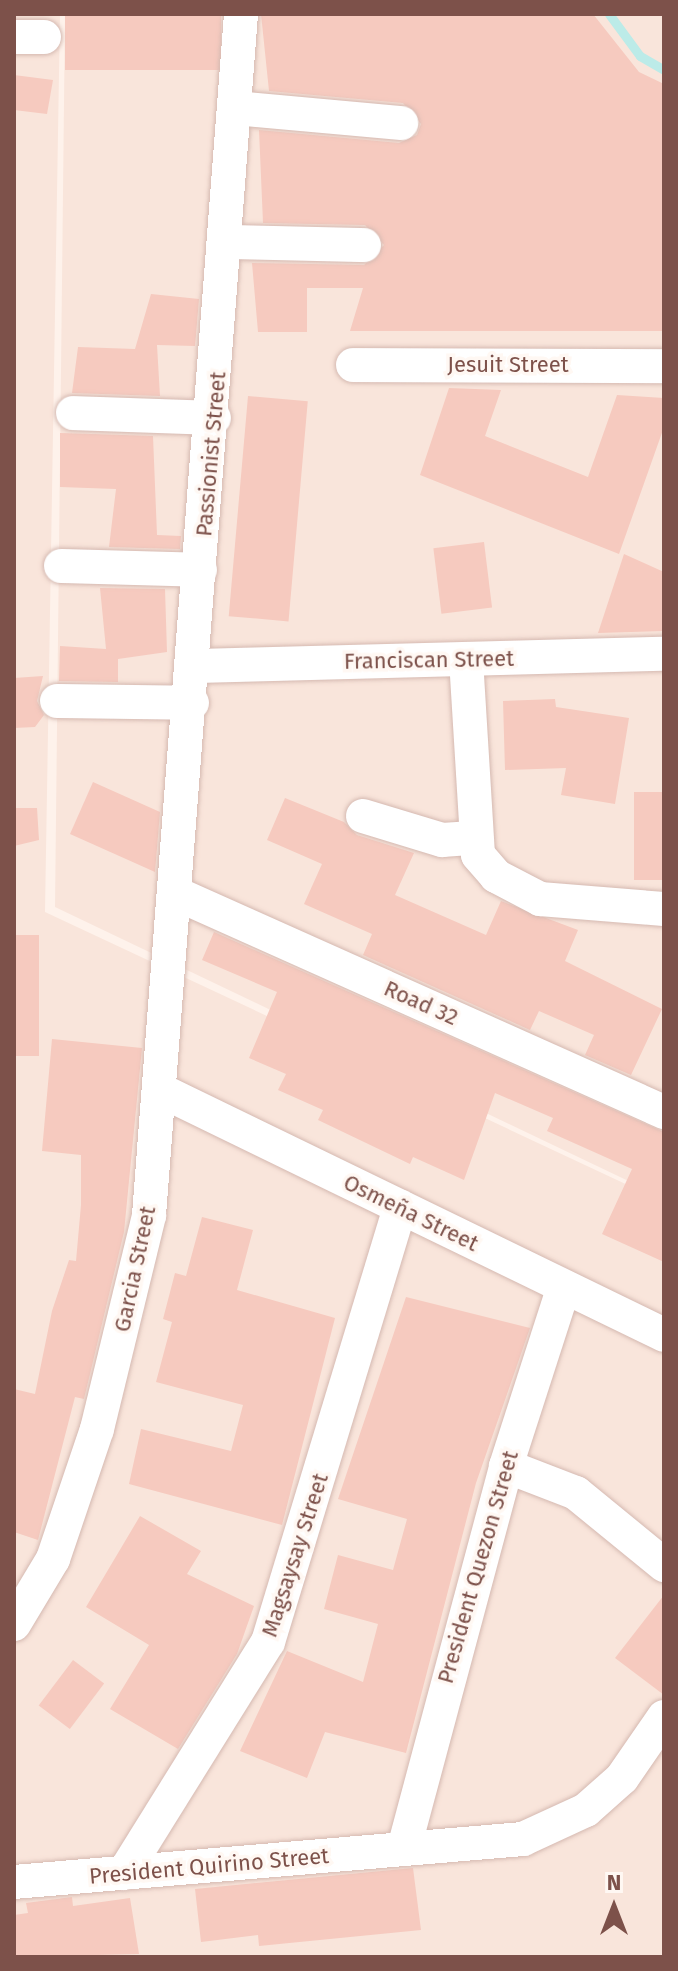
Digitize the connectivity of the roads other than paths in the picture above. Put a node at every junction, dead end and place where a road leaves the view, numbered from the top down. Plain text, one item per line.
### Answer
1 (241, 14) edge
2 (235, 108) junction
3 (401, 123) dead end
4 (227, 242) junction
5 (364, 245) dead end
6 (353, 365) dead end
7 (664, 366) edge
8 (73, 413) dead end
9 (214, 418) junction
10 (61, 566) dead end
11 (200, 570) junction
12 (664, 654) edge
13 (466, 659) junction
14 (195, 666) junction
15 (57, 701) dead end
16 (192, 703) junction
17 (363, 816) dead end
18 (473, 838) junction
19 (177, 894) junction
20 (664, 909) edge
21 (160, 1090) junction
22 (664, 1112) edge
23 (400, 1207) junction
24 (563, 1289) junction
25 (664, 1335) edge
26 (506, 1466) junction
27 (664, 1565) edge
28 (14, 1624) edge
29 (664, 1717) edge
30 (404, 1848) junction
31 (124, 1873) junction
32 (14, 1882) edge

1 - 2 street, Passionist Street
2 - 3 street
2 - 4 street, Passionist Street
4 - 5 street
4 - 9 street, Passionist Street
6 - 7 street, Jesuit Street
8 - 9 street
9 - 11 street, Passionist Street
10 - 11 street
11 - 14 street, Passionist Street
12 - 13 street, Franciscan Street
13 - 14 street, Franciscan Street
13 - 18 street
14 - 16 street, Passionist Street
15 - 16 street
16 - 19 street, Passionist Street
17 - 18 street
18 - 20 street
19 - 21 street, Garcia Street
19 - 22 street, Road 32
21 - 23 street, Osmeña Street
21 - 28 street, Garcia Street
23 - 24 street, Osmeña Street
23 - 31 street, Magsaysay Street
24 - 25 street, Osmeña Street
24 - 26 street, President Quezon Street
26 - 27 street
26 - 30 street, President Quezon Street
29 - 30 street, President Quirino Street
30 - 31 street, President Quirino Street
31 - 32 street, President Quirino Street

